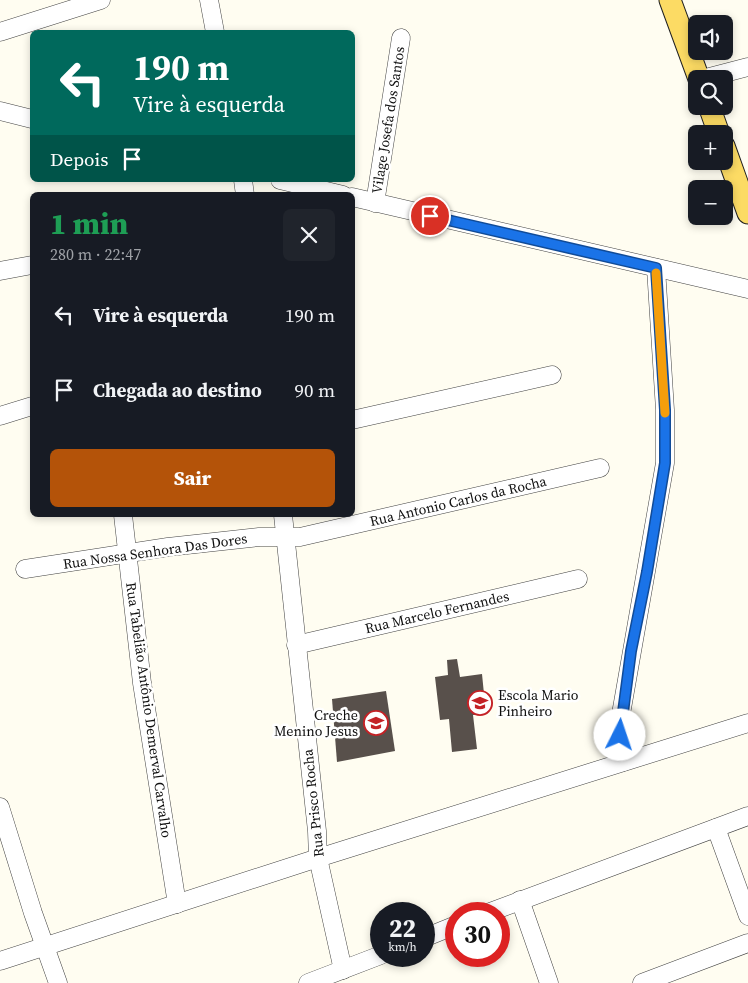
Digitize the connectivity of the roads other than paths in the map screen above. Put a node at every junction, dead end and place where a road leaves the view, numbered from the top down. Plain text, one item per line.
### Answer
1 (101, 0) edge
2 (209, 0) edge
3 (670, 0) edge
4 (215, 30) edge
5 (0, 32) edge
6 (401, 38) dead end
7 (748, 67) edge
8 (697, 70) edge
9 (733, 71) edge
10 (0, 111) edge
11 (30, 118) edge
12 (733, 170) edge
13 (288, 182) edge
14 (330, 192) edge
15 (355, 198) edge
16 (375, 203) junction
17 (748, 213) edge
18 (30, 265) edge
19 (656, 268) junction
20 (0, 271) edge
21 (748, 289) edge
22 (552, 375) dead end
23 (30, 407) edge
24 (0, 416) edge
25 (355, 419) edge
26 (600, 468) dead end
27 (123, 517) edge
28 (283, 517) edge
29 (286, 535) junction
30 (127, 553) junction
31 (25, 569) dead end
32 (578, 579) dead end
33 (296, 644) junction
34 (748, 723) edge
35 (623, 762) junction
36 (0, 807) edge
37 (748, 816) edge
38 (716, 828) junction
39 (318, 858) junction
40 (520, 900) junction
41 (177, 904) junction
42 (510, 904) edge
43 (748, 916) edge
44 (748, 943) edge
45 (46, 947) junction
46 (370, 959) edge
47 (0, 961) edge
48 (343, 970) junction
49 (58, 983) edge
50 (308, 983) edge
51 (549, 983) edge
52 (642, 983) edge

1 - 5 street
2 - 4 street
3 - 8 main road
6 - 16 street, Vilage Josefa dos Santos
7 - 9 street
10 - 11 street
12 - 17 main road
13 - 14 street
15 - 16 street
16 - 19 street
18 - 20 street
19 - 21 street
19 - 35 street
22 - 25 street
23 - 24 street
26 - 29 street, Rua Antonio Carlos da Rocha
27 - 30 street, Rua Tabelião Antônio Demerval Carvalho
28 - 29 street, Rua Prisco Rocha
29 - 30 street, Rua Nossa Senhora Das Dores
29 - 33 street, Rua Prisco Rocha
30 - 31 street, Rua Nossa Senhora Das Dores
30 - 41 street, Rua Tabelião Antônio Demerval Carvalho
32 - 33 street, Rua Marcelo Fernandes
33 - 39 street, Rua Prisco Rocha
34 - 35 street
35 - 39 street
36 - 45 street
37 - 38 street
38 - 40 street
38 - 43 street
39 - 41 street
39 - 48 street, Rua Prisco Rocha
40 - 42 street
40 - 51 street
41 - 45 street
44 - 52 street
45 - 47 street
45 - 49 street
46 - 48 street
48 - 50 street

